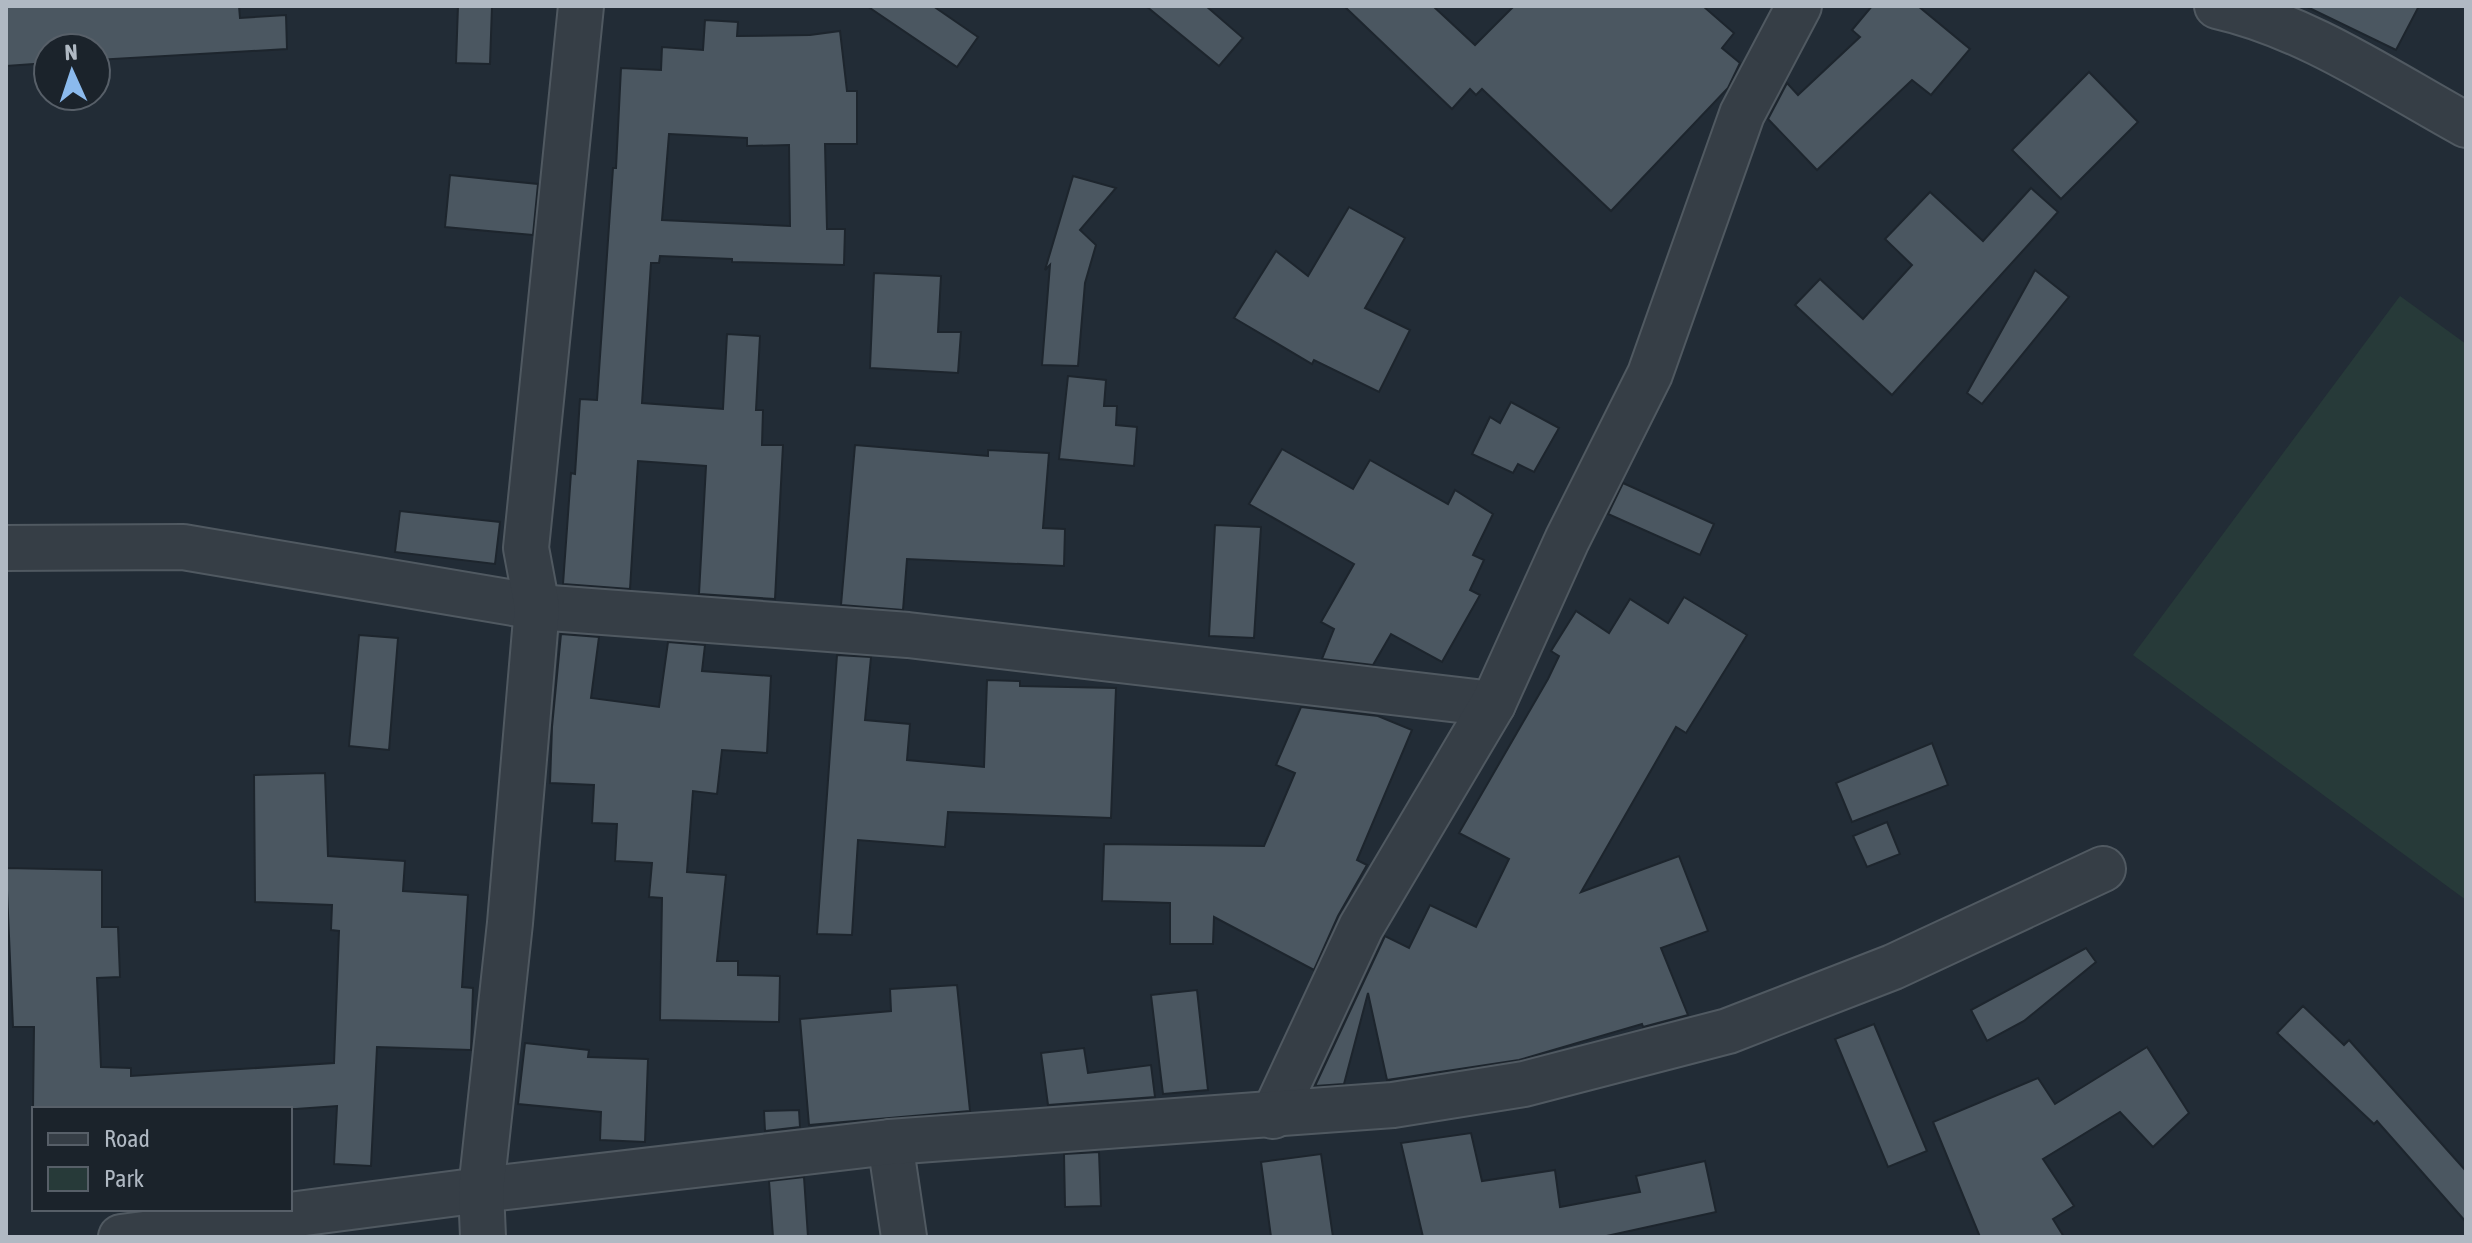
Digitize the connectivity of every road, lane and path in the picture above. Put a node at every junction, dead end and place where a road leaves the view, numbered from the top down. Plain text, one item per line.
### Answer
1 (581, 6) edge
2 (1799, 6) edge
3 (2217, 6) edge
4 (2466, 125) edge
5 (6, 548) edge
6 (537, 607) junction
7 (1493, 704) junction
8 (2103, 869) dead end
9 (1273, 1116) junction
10 (890, 1142) junction
11 (481, 1190) junction
12 (121, 1237) edge
13 (483, 1237) edge
14 (904, 1237) edge

1 - 6 street
2 - 7 street
3 - 4 street
5 - 6 street
6 - 7 street
6 - 11 street
7 - 9 street
8 - 9 street
9 - 10 street
10 - 11 street
10 - 14 street
11 - 12 street
11 - 13 street

